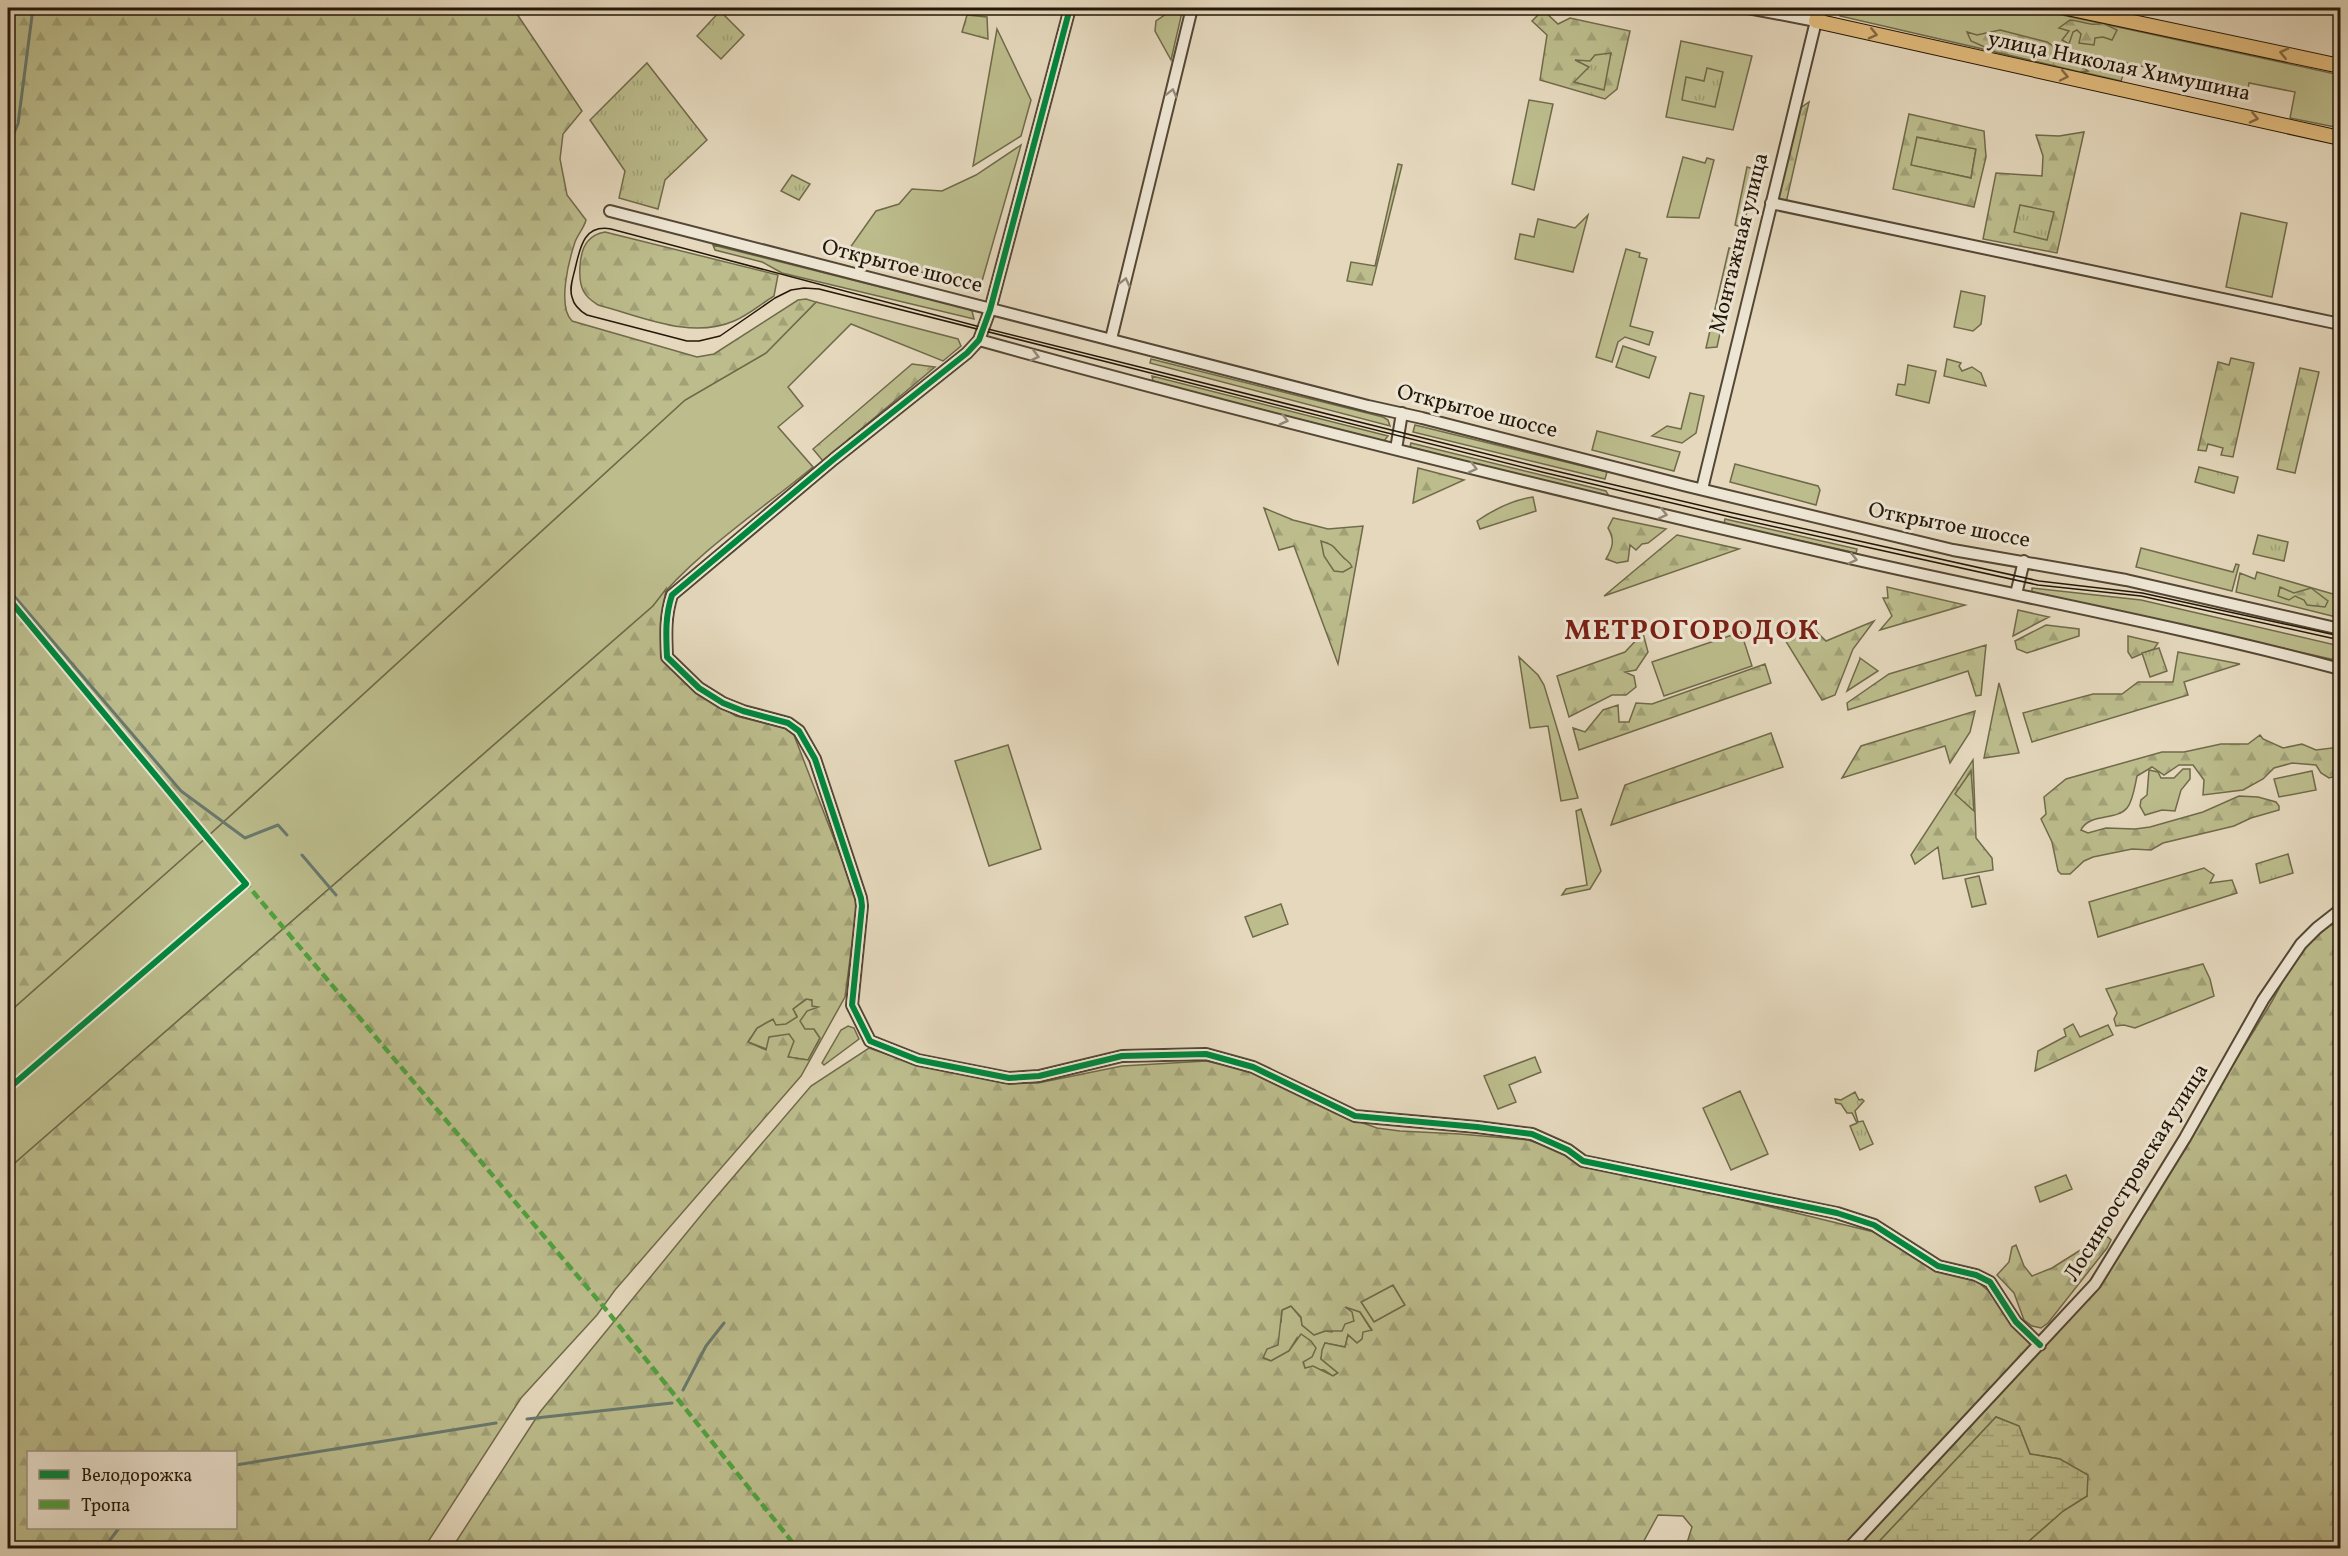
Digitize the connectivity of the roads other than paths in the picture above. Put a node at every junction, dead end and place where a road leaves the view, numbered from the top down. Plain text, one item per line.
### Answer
1 (1070, 8) edge
2 (1192, 8) edge
3 (1748, 8) edge
4 (1820, 8) edge
5 (2067, 8) edge
6 (1816, 21) junction
7 (2340, 66) edge
8 (2340, 138) edge
9 (1771, 203) junction
10 (610, 212) dead end
11 (990, 310) junction
12 (2340, 324) edge
13 (1111, 339) junction
14 (979, 340) junction
15 (1402, 413) junction
16 (1396, 449) junction
17 (1702, 489) junction
18 (2024, 561) junction
19 (2016, 594) junction
20 (2340, 629) edge
21 (2340, 669) edge
22 (2340, 910) edge
23 (2040, 1345) junction
24 (1849, 1548) edge

1 - 11 street
13 -> 2 street
3 - 6 street, улица Николая Химушина
4 - 6 main road, Монтажная улица
7 -> 5 main road
6 -> 8 main road, улица Николая Химушина
6 - 9 street, Монтажная улица
9 - 12 street
9 - 17 street, Монтажная улица
10 - 11 street, Открытое шоссе
11 - 13 street, Открытое шоссе
11 - 14 street
13 - 15 street, Открытое шоссе
14 -> 16 street
14 - 23 street
15 - 16 street
15 - 17 street, Открытое шоссе
16 -> 19 street
17 - 18 street, Открытое шоссе
18 - 19 street
18 - 20 street, Открытое шоссе
19 - 21 street
22 - 23 street, Лосиноостровская улица
23 - 24 street, Лосиноостровская улица

